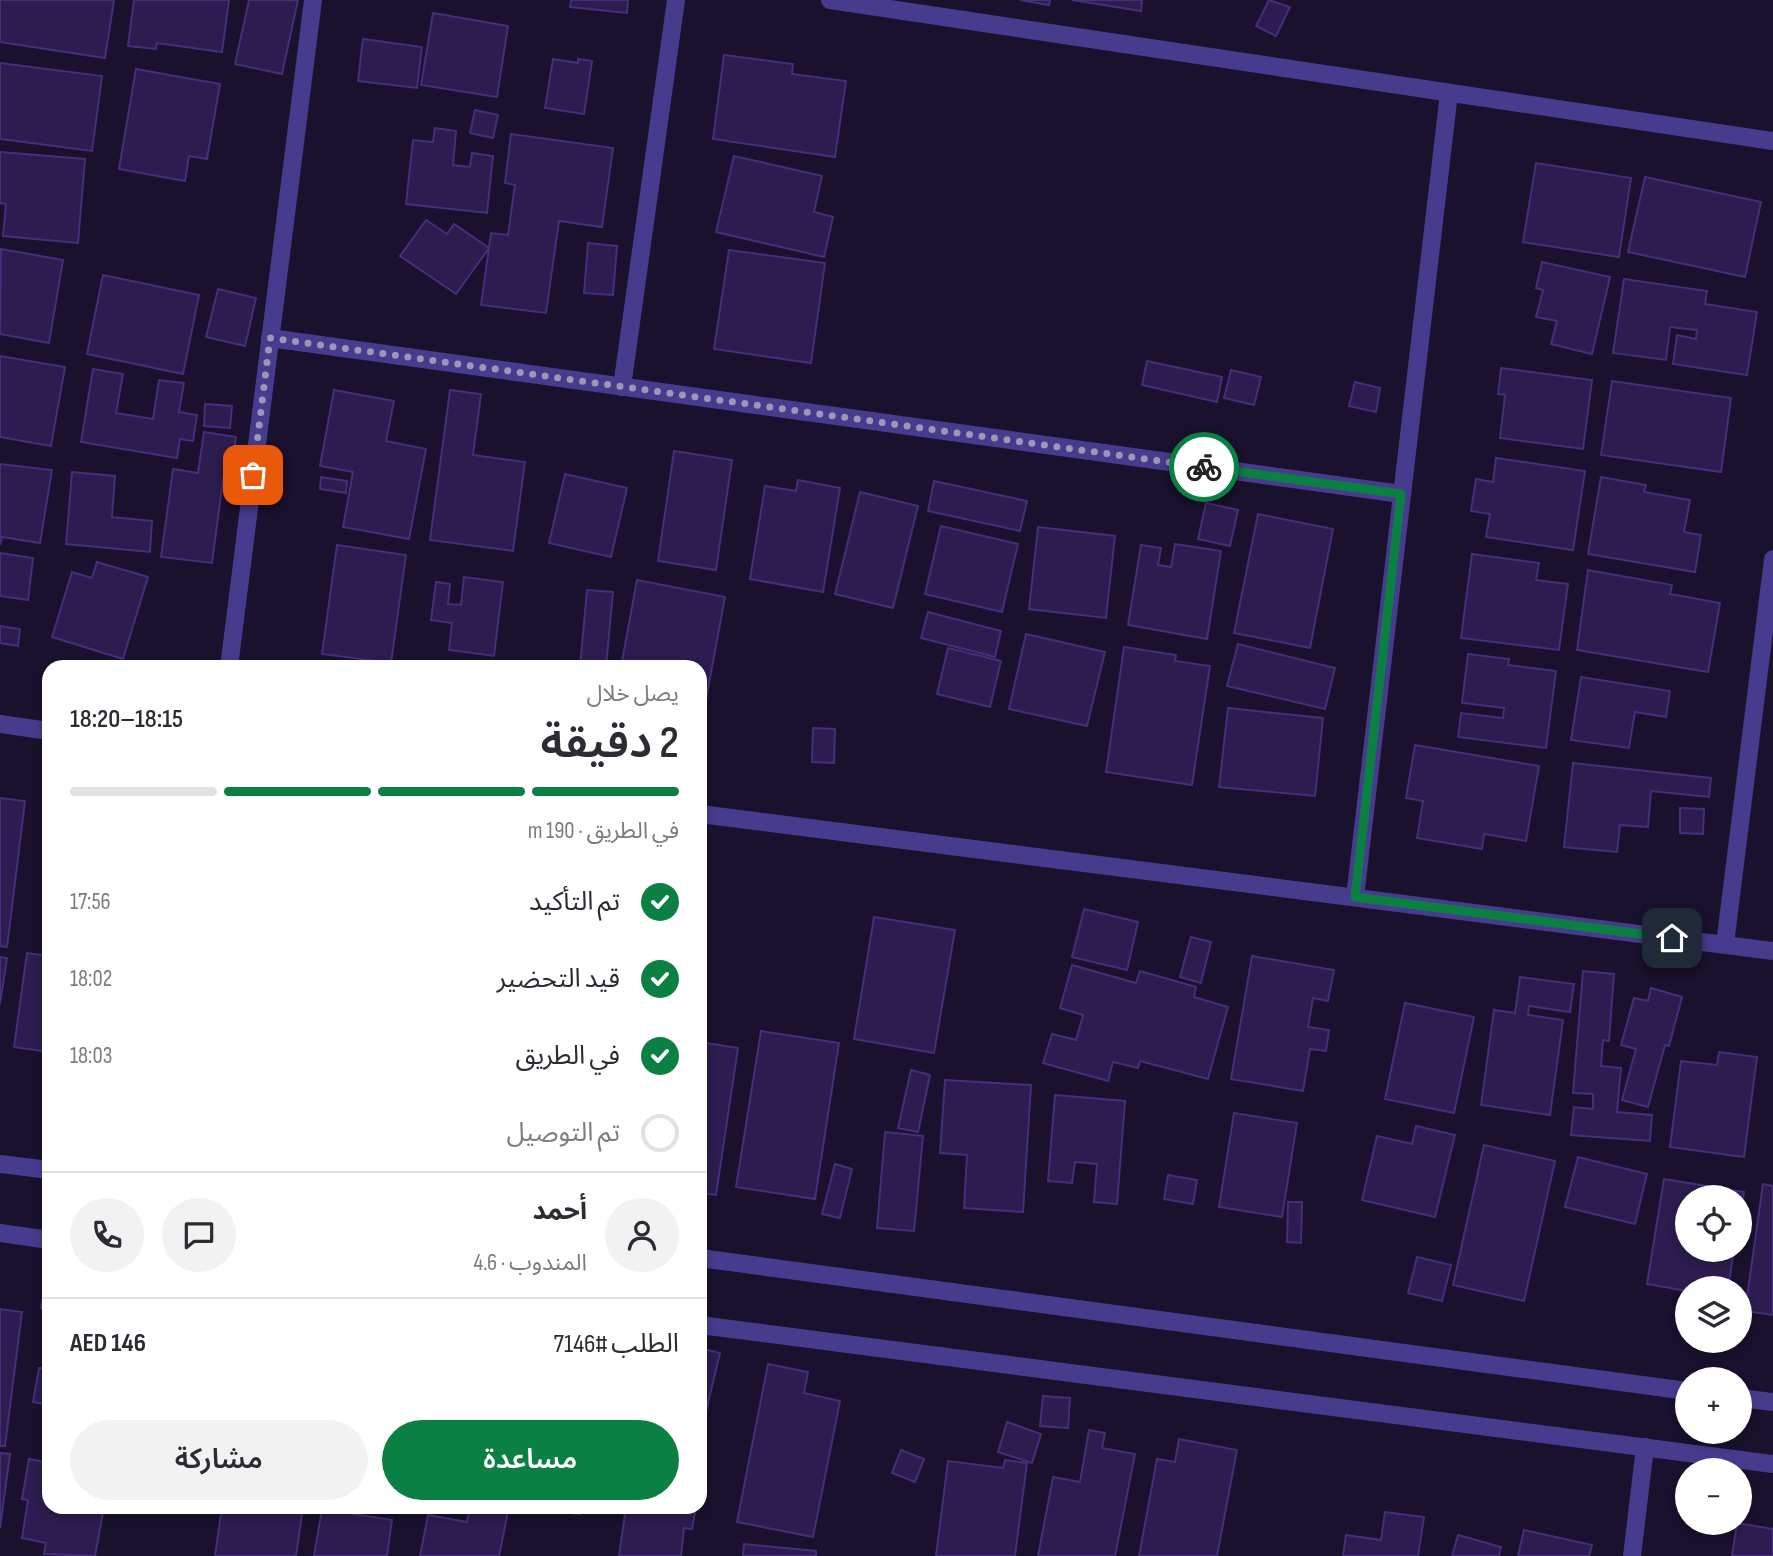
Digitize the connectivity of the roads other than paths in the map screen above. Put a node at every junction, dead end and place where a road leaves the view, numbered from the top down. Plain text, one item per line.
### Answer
1 (313, 0) edge
2 (676, 0) edge
3 (830, 0) edge
4 (1449, 93) junction
5 (1773, 141) edge
6 (270, 338) junction
7 (622, 387) junction
8 (1401, 494) junction
9 (1773, 559) edge
10 (230, 660) edge
11 (0, 724) edge
12 (42, 730) edge
13 (707, 815) edge
14 (1355, 897) junction
15 (1725, 944) junction
16 (1773, 950) edge
17 (0, 1164) edge
18 (42, 1169) edge
19 (0, 1234) edge
20 (42, 1239) edge
21 (707, 1259) edge
22 (707, 1326) edge
23 (1675, 1389) edge
24 (1752, 1399) edge
25 (1773, 1402) edge
26 (1645, 1447) junction
27 (1773, 1464) edge
28 (1632, 1556) edge

1 - 6 street
2 - 7 street
3 - 4 street
4 - 5 street
4 - 8 street
6 - 7 street
6 - 10 street
7 - 8 street
8 - 14 street
9 - 15 street
11 - 12 street
13 - 14 street
14 - 15 street
15 - 16 street
17 - 18 street
19 - 20 street
21 - 23 street
22 - 26 street
24 - 25 street
26 - 27 street
26 - 28 street

